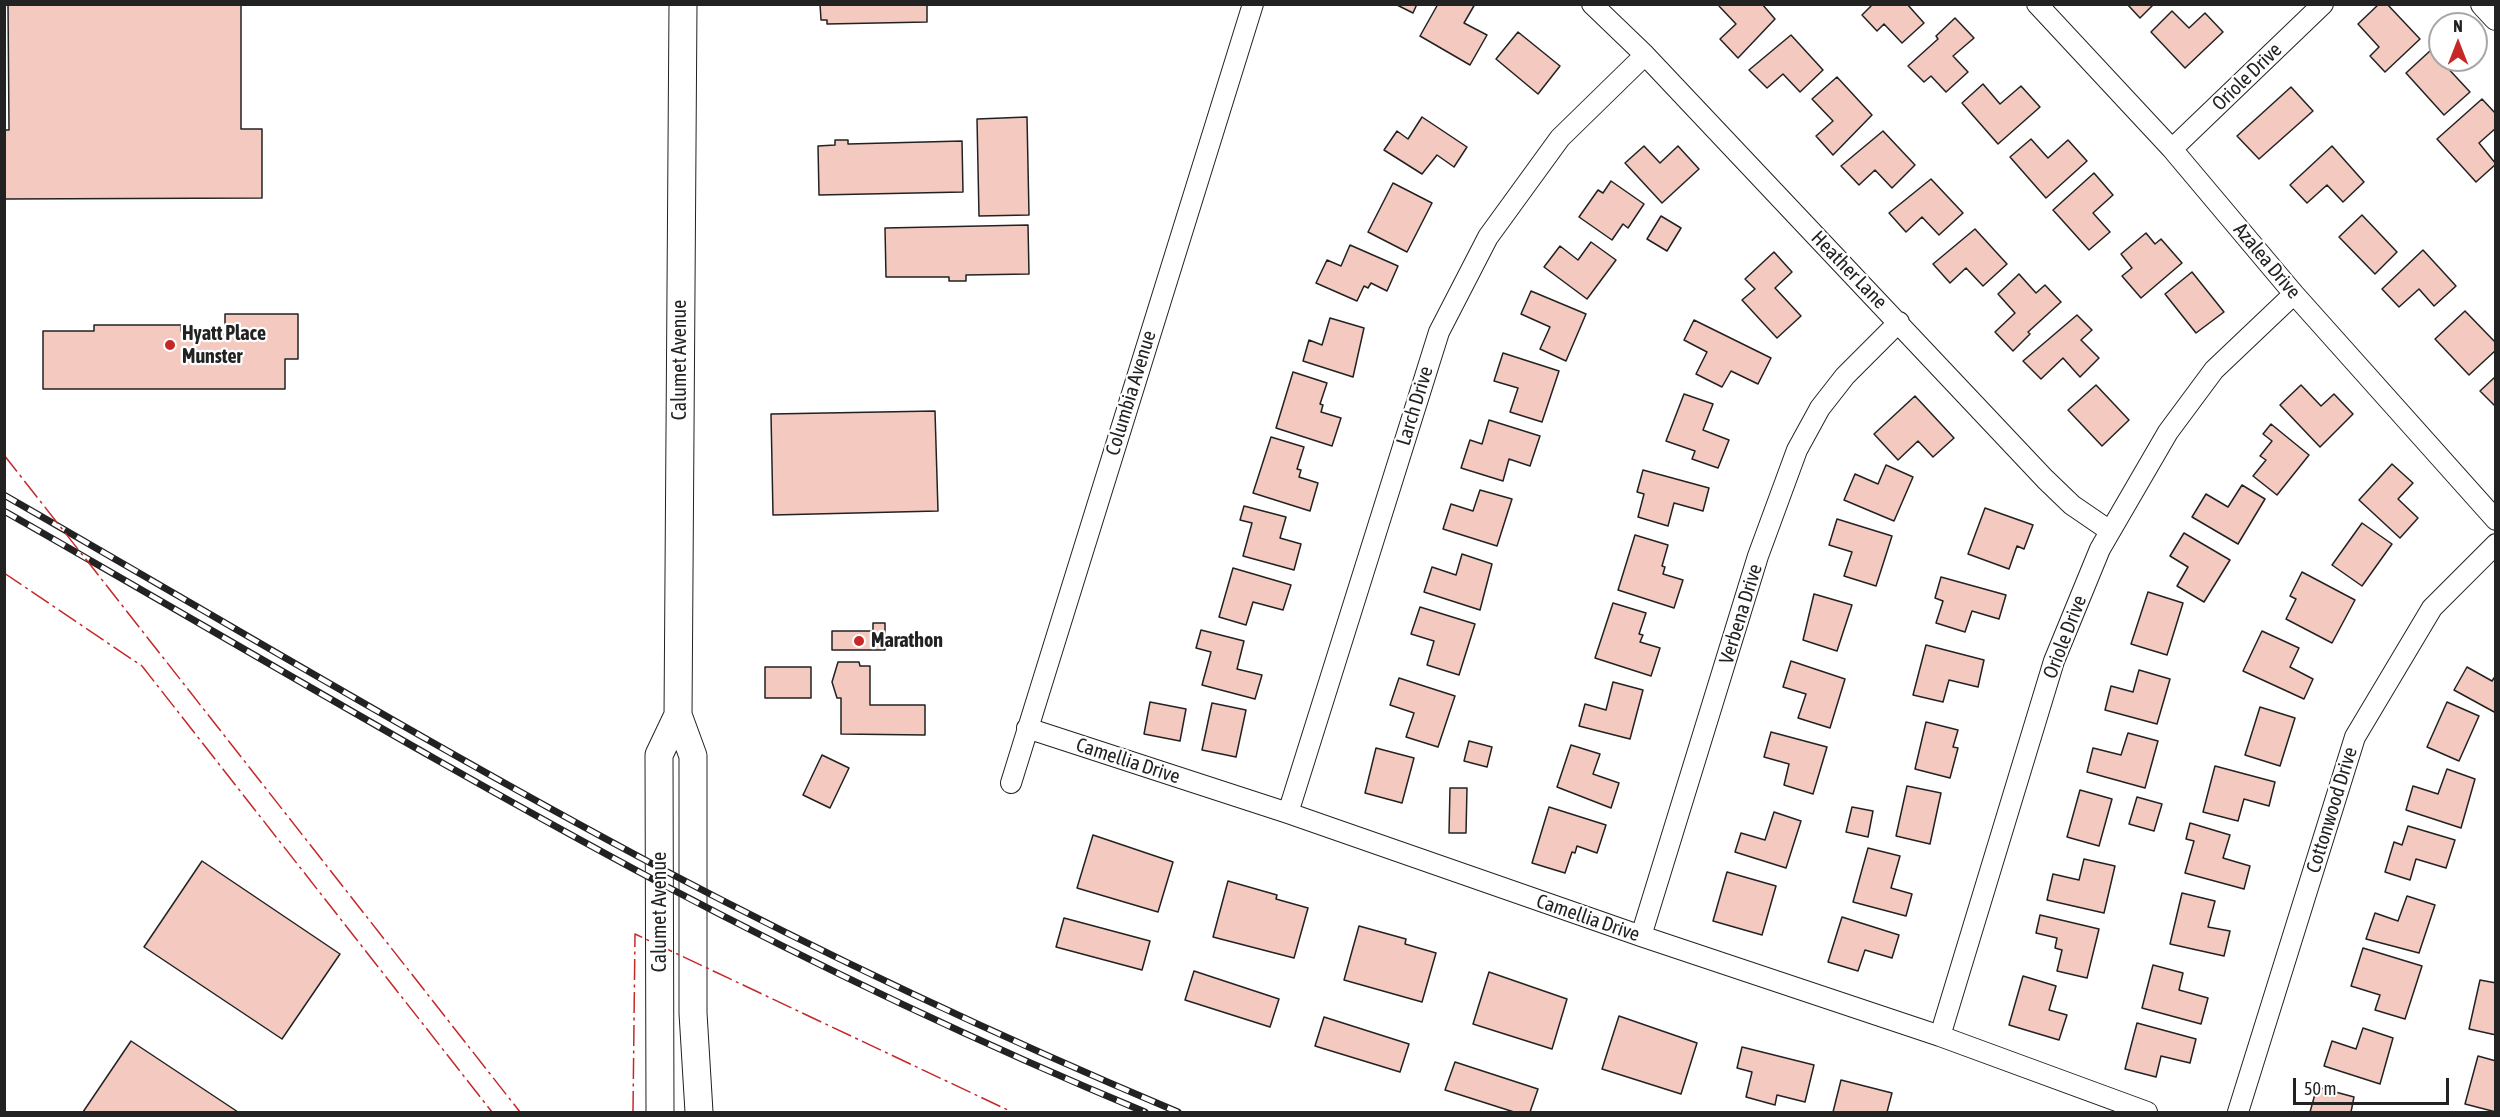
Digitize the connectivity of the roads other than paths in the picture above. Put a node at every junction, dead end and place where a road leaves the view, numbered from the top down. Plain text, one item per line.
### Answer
1 (683, 4) edge
2 (1253, 4) edge
3 (1592, 4) edge
4 (2037, 4) edge
5 (2323, 4) edge
6 (2483, 4) edge
7 (2496, 18) edge
8 (1645, 55) junction
9 (2172, 149) junction
10 (2294, 294) junction
11 (1899, 322) junction
12 (2496, 520) edge
13 (2110, 531) junction
14 (2496, 544) edge
15 (678, 715) junction
16 (1028, 728) junction
17 (1011, 783) dead end
18 (1288, 813) junction
19 (1641, 936) junction
20 (1940, 1036) junction
21 (660, 1113) edge
22 (699, 1113) edge
23 (2147, 1113) edge
24 (2238, 1113) edge

1 - 15 main road, Calumet Avenue
2 - 16 street, Columbia Avenue
3 - 8 street, Heather Lane
4 - 9 street, Azalea Drive
5 - 9 street, Oriole Drive
6 - 7 street
8 - 11 street, Heather Lane
8 - 18 street, Larch Drive
9 - 10 street, Azalea Drive
10 - 12 street, Azalea Drive
10 - 13 street, Oriole Drive
11 - 13 street, Heather Lane
11 - 19 street, Verbena Drive
13 - 20 street, Oriole Drive
14 - 24 street, Cottonwood Drive
15 - 21 main road, Calumet Avenue
15 - 22 main road, Calumet Avenue
16 - 17 street, Columbia Avenue
16 - 18 street, Camellia Drive
18 - 19 street, Camellia Drive
19 - 20 street, Camellia Drive
20 - 23 street, Camellia Drive

